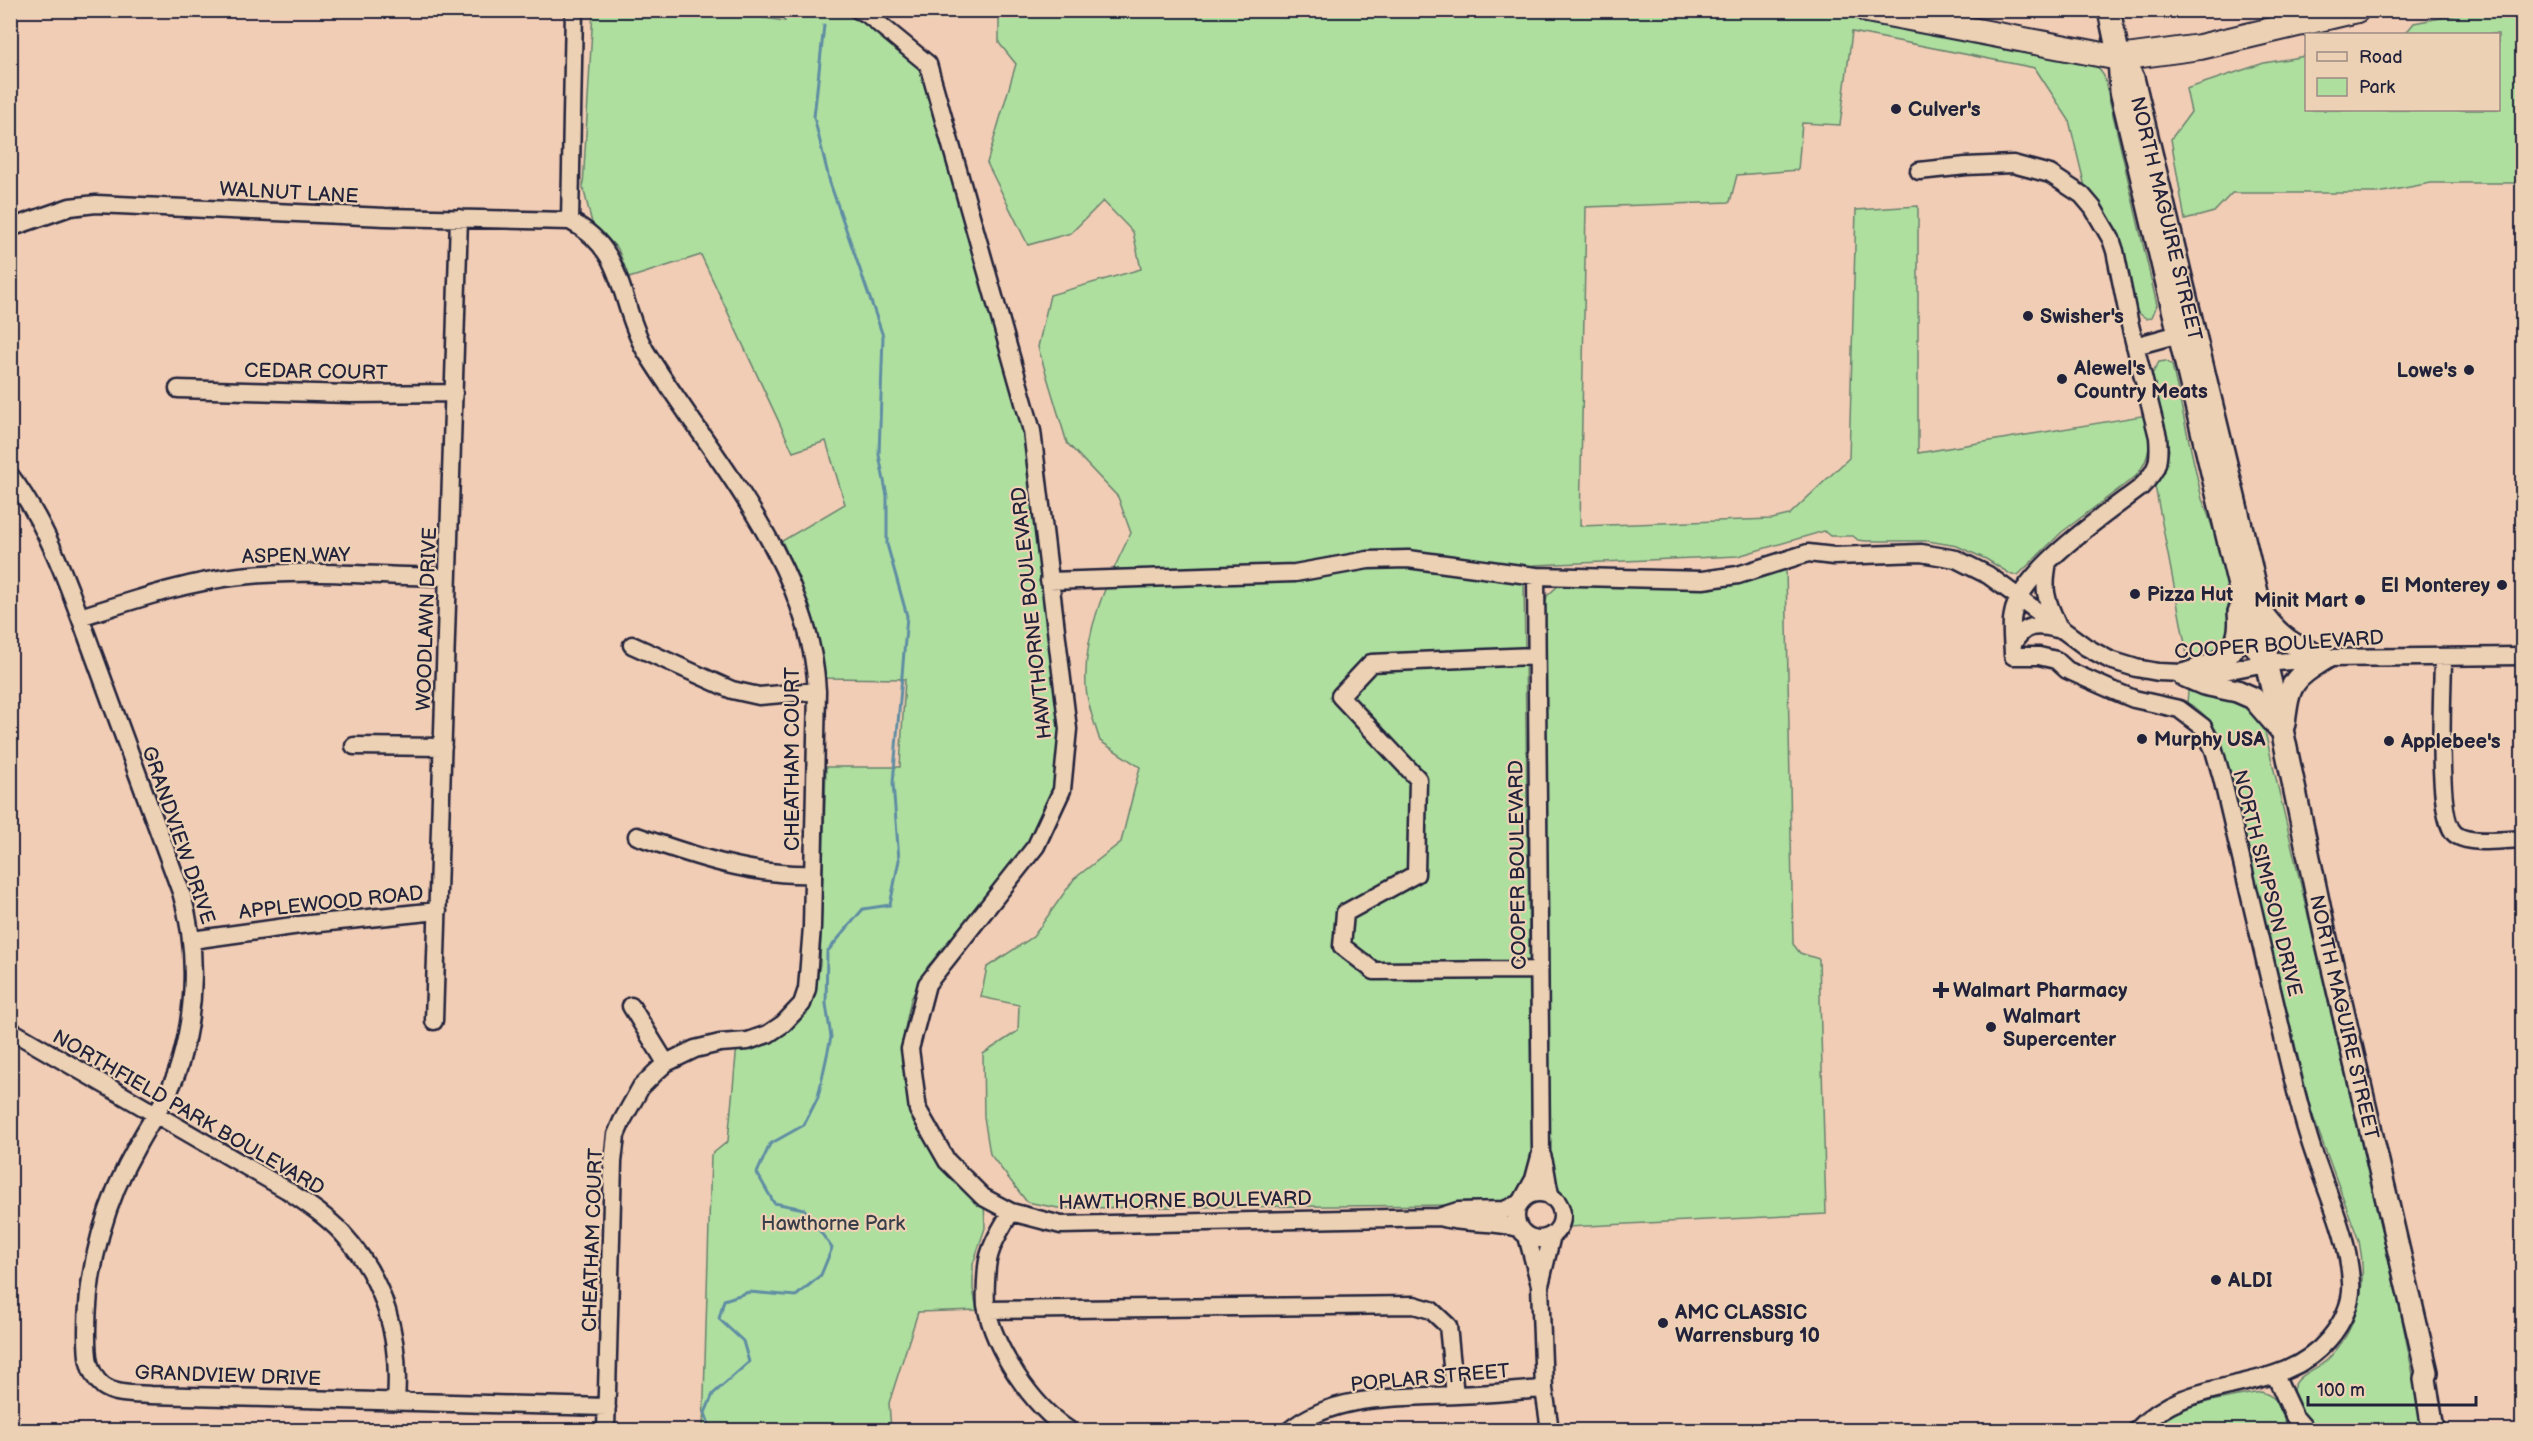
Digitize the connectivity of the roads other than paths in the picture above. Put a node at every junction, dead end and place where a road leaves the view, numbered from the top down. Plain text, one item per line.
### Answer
1 (574, 10) edge
2 (858, 10) edge
3 (1867, 10) edge
4 (2109, 10) edge
5 (2357, 10) edge
6 (2120, 58) junction
7 (1919, 171) dead end
8 (459, 218) junction
9 (570, 221) junction
10 (10, 228) edge
11 (2179, 334) junction
12 (2135, 346) junction
13 (178, 389) dead end
14 (454, 393) junction
15 (10, 475) edge
16 (2048, 561) junction
17 (1536, 576) junction
18 (446, 577) junction
19 (1048, 580) junction
20 (2238, 581) junction
21 (2020, 598) junction
22 (2262, 613) junction
23 (80, 617) junction
24 (2060, 629) junction
25 (2013, 644) junction
26 (632, 645) dead end
27 (1535, 656) junction
28 (2523, 656) edge
29 (2443, 657) junction
30 (2326, 658) junction
31 (2265, 663) junction
32 (2183, 675) junction
33 (817, 691) junction
34 (2283, 734) junction
35 (354, 746) dead end
36 (443, 747) junction
37 (637, 836) dead end
38 (2523, 839) edge
39 (813, 874) junction
40 (438, 911) junction
41 (192, 940) junction
42 (1539, 970) junction
43 (631, 1006) dead end
44 (434, 1021) dead end
45 (10, 1030) edge
46 (666, 1063) junction
47 (154, 1115) junction
48 (1541, 1153) junction
49 (1551, 1197) junction
50 (1521, 1201) junction
51 (1011, 1212) junction
52 (1439, 1217) junction
53 (1523, 1232) junction
54 (1552, 1235) junction
55 (1540, 1285) junction
56 (988, 1310) junction
57 (2427, 1372) junction
58 (2275, 1375) junction
59 (1544, 1389) junction
60 (1455, 1395) junction
61 (396, 1400) junction
62 (607, 1407) junction
63 (1047, 1425) edge
64 (606, 1431) edge
65 (1069, 1431) edge
66 (1290, 1431) edge
67 (1550, 1431) edge
68 (2137, 1431) edge
69 (2306, 1431) edge
70 (2433, 1431) edge
71 (2448, 1431) edge

1 - 9 street
2 - 19 street, HAWTHORNE BOULEVARD
3 - 6 highway
4 - 6 main road, NORTH MAGUIRE STREET
5 - 6 highway
6 - 11 main road, NORTH MAGUIRE STREET
6 - 22 main road, NORTH MAGUIRE STREET
7 - 12 street
8 - 9 street, WALNUT LANE
8 - 10 street, WALNUT LANE
8 - 14 street, WOODLAWN DRIVE
9 - 33 street, CHEATHAM COURT
11 - 12 street
11 - 20 main road, NORTH MAGUIRE STREET
12 - 16 street
13 - 14 street, CEDAR COURT
14 - 18 street, WOODLAWN DRIVE
15 - 23 street, GRANDVIEW DRIVE
16 - 21 street
16 - 24 street
17 - 19 street, COOPER BOULEVARD
17 - 21 street, COOPER BOULEVARD
17 - 27 street, COOPER BOULEVARD
18 - 23 street, ASPEN WAY
18 - 36 street, WOODLAWN DRIVE
19 - 51 street, HAWTHORNE BOULEVARD
20 - 31 main road, NORTH MAGUIRE STREET
20 - 32 main road
21 - 24 street, COOPER BOULEVARD
21 - 25 street
22 - 30 main road
22 - 31 main road, NORTH MAGUIRE STREET
23 - 41 street, GRANDVIEW DRIVE
24 - 25 street
24 - 32 street, COOPER BOULEVARD
25 - 58 street, NORTH SIMPSON DRIVE
26 - 33 street
27 - 42 street, COOPER BOULEVARD
27 - 42 street
28 - 29 street, COOPER BOULEVARD
29 - 30 street, COOPER BOULEVARD
29 - 38 street
30 - 31 street, COOPER BOULEVARD
30 - 34 main road
31 - 32 street, COOPER BOULEVARD
31 - 34 main road, NORTH MAGUIRE STREET
32 - 34 main road
33 - 39 street, CHEATHAM COURT
34 - 57 main road, NORTH MAGUIRE STREET
35 - 36 street
36 - 40 street, WOODLAWN DRIVE
37 - 39 street
39 - 46 street, CHEATHAM COURT
40 - 41 street, APPLEWOOD ROAD
40 - 44 street, WOODLAWN DRIVE
41 - 47 street, GRANDVIEW DRIVE
42 - 48 street, COOPER BOULEVARD
43 - 46 street
45 - 47 street, NORTHFIELD PARK BOULEVARD
46 - 62 street, CHEATHAM COURT
47 - 61 street, NORTHFIELD PARK BOULEVARD
47 - 61 street, GRANDVIEW DRIVE
48 - 49 street, COOPER BOULEVARD
48 - 50 street, COOPER BOULEVARD
49 - 50 street
49 - 54 street
50 - 52 street, HAWTHORNE BOULEVARD
50 - 53 street
51 - 52 street, HAWTHORNE BOULEVARD
51 - 56 street
52 - 53 street, HAWTHORNE BOULEVARD
53 - 54 street
53 - 55 street
54 - 55 street
55 - 59 street
56 - 60 street
56 - 63 street
57 - 70 main road, NORTH MAGUIRE STREET
57 - 71 main road, NORTH MAGUIRE STREET
58 - 68 street, NORTH SIMPSON DRIVE
58 - 69 street
59 - 60 street, POPLAR STREET
59 - 67 street
60 - 66 street, POPLAR STREET
61 - 62 street, GRANDVIEW DRIVE
62 - 64 street, CHEATHAM COURT
63 - 65 street

